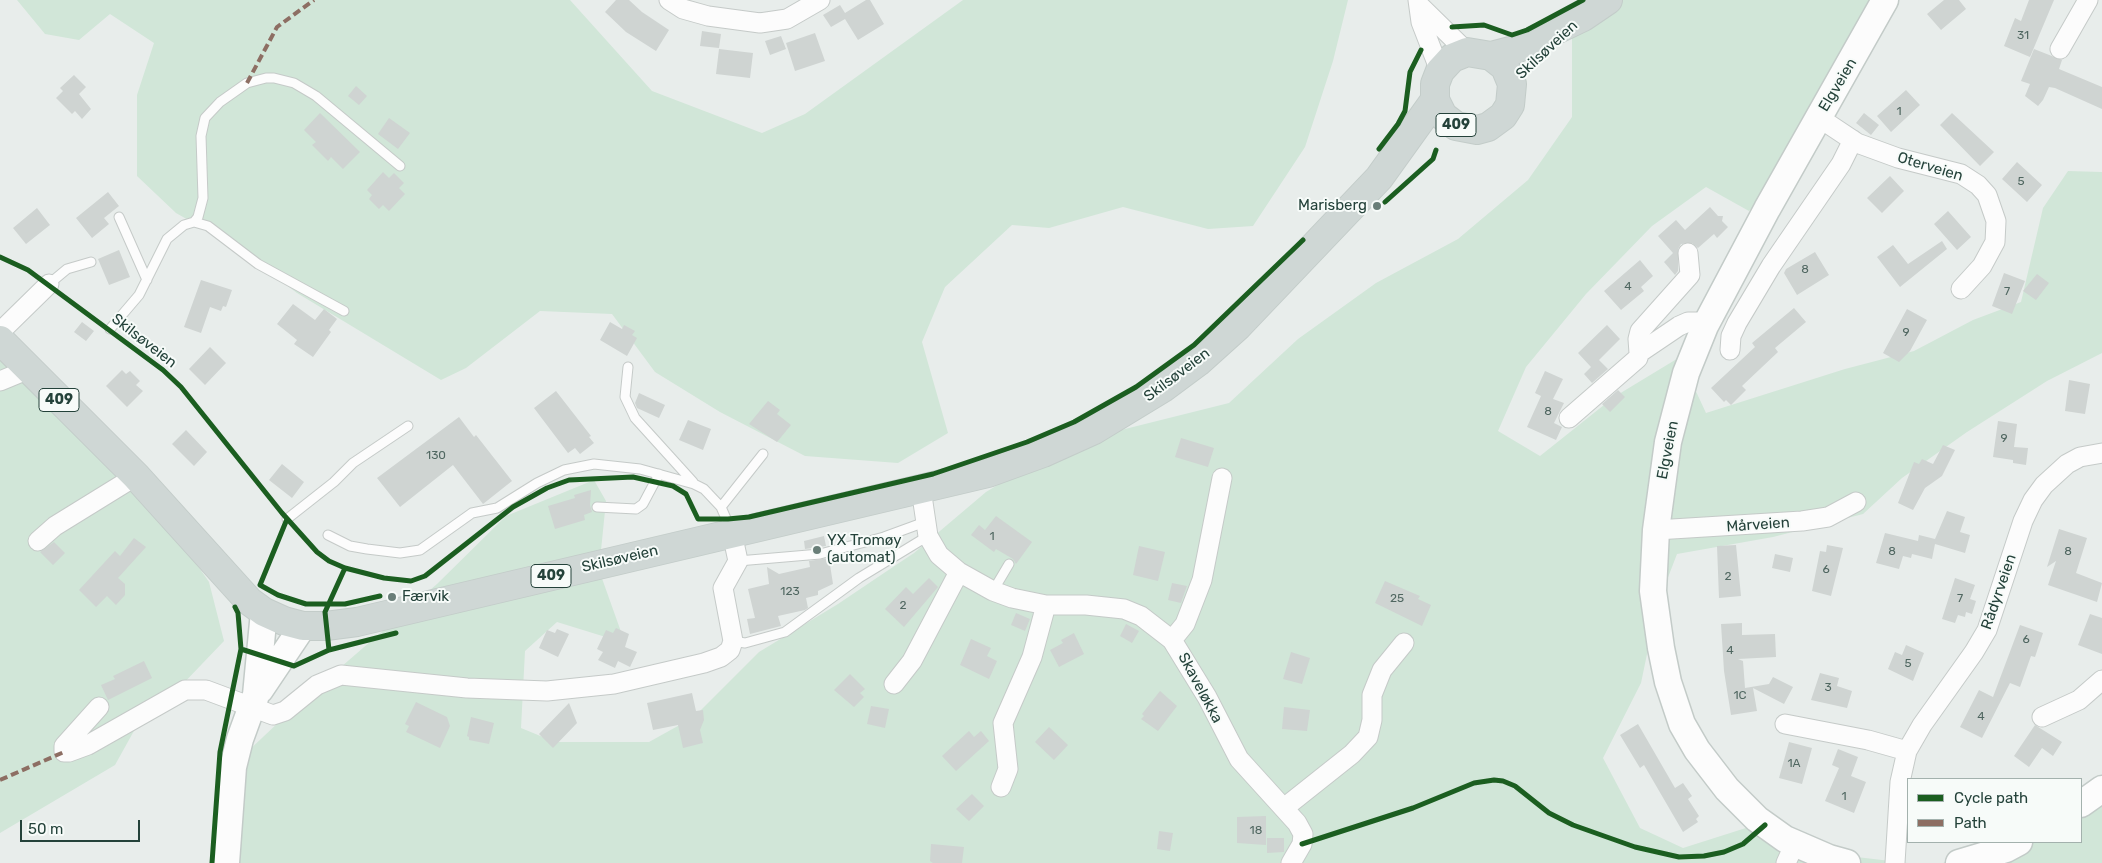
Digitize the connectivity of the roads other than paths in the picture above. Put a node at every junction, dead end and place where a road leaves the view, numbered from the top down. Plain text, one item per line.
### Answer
1 (668, 0) edge
2 (820, 0) edge
3 (1608, 0) edge
4 (1885, 0) edge
5 (2088, 0) edge
6 (1419, 3) edge
7 (1583, 17) junction
8 (2060, 50) dead end
9 (1472, 51) junction
10 (1438, 65) junction
11 (1512, 84) junction
12 (1435, 100) junction
13 (1818, 117) junction
14 (1456, 126) junction
15 (1853, 140) junction
16 (400, 166) dead end
17 (1380, 178) junction
18 (119, 217) dead end
19 (194, 222) junction
20 (1688, 253) dead end
21 (91, 262) dead end
22 (147, 280) junction
23 (49, 284) joint
24 (1961, 289) dead end
25 (344, 311) dead end
26 (1705, 326) junction
27 (110, 329) dead end
28 (0, 332) edge
29 (0, 340) edge
30 (1730, 350) dead end
31 (1640, 353) junction
32 (628, 366) dead end
33 (28, 369) junction
34 (0, 382) edge
35 (1568, 418) dead end
36 (408, 426) dead end
37 (2102, 453) edge
38 (762, 454) dead end
39 (659, 474) junction
40 (136, 476) junction
41 (1222, 478) dead end
42 (694, 484) junction
43 (921, 489) junction
44 (1856, 502) dead end
45 (597, 507) dead end
46 (721, 507) junction
47 (287, 518) dead end
48 (927, 529) junction
49 (1656, 530) junction
50 (732, 533) junction
51 (328, 535) dead end
52 (38, 541) dead end
53 (738, 561) junction
54 (1009, 564) dead end
55 (959, 572) junction
56 (993, 591) junction
57 (1046, 605) junction
58 (264, 619) junction
59 (298, 632) junction
60 (1172, 640) junction
61 (733, 641) junction
62 (1404, 643) dead end
63 (2102, 680) edge
64 (894, 684) dead end
65 (254, 701) junction
66 (99, 707) dead end
67 (2042, 717) dead end
68 (1785, 724) dead end
69 (1907, 751) junction
70 (1001, 787) dead end
71 (2102, 790) edge
72 (2082, 803) edge
73 (1284, 808) junction
74 (2017, 843) edge
75 (1791, 853) edge
76 (226, 863) edge
77 (1291, 863) edge
78 (1848, 863) edge
79 (1895, 863) edge
80 (1959, 863) edge

1 - 2 street
3 - 7 main road, Skilsøveien / 409
4 - 13 main road, Elgveien
5 - 8 street
6 - 9 street
6 - 10 street
7 - 9 main road, Skilsøveien / 409
7 - 11 main road, Skilsøveien / 409
9 - 10 main road, Skilsøveien / 409
9 - 11 main road, Skilsøveien
10 - 12 main road, Skilsøveien / 409
11 - 14 main road, Skilsøveien / 409
12 - 14 main road, 409
12 - 17 main road, Skilsøveien / 409
13 - 15 street, Oterveien
13 - 26 main road, Elgveien
14 - 17 main road, Skilsøveien / 409
15 - 24 street, Oterveien
15 - 30 street
16 - 19 lane
17 - 43 main road, Skilsøveien / 409
18 - 22 lane
19 - 22 lane, Skilsøveien
19 - 25 lane
20 - 31 street
21 - 23 lane
22 - 27 lane, Skilsøveien
23 - 28 street
26 - 31 street
26 - 49 main road, Elgveien
29 - 33 main road, Skilsøveien / 409
31 - 35 street
32 - 42 lane
33 - 34 street
33 - 40 main road, Skilsøveien / 409
36 - 47 lane
37 - 69 street, Rådyrveien
38 - 46 lane
39 - 42 lane
39 - 45 lane
39 - 51 lane
40 - 52 street
40 - 58 main road, Skilsøveien / 409
41 - 60 street
42 - 46 lane
43 - 48 street
43 - 50 main road, Skilsøveien / 409
44 - 49 street, Mårveien
46 - 50 lane
48 - 53 lane
48 - 55 street, Skaveløkka
48 - 61 lane
49 - 75 main road, Elgveien
50 - 53 street
50 - 59 main road, Skilsøveien / 409
53 - 61 street
54 - 56 lane
55 - 56 street, Skaveløkka
55 - 64 street
56 - 57 street, Skaveløkka
57 - 60 street, Skaveløkka
57 - 70 street
58 - 59 main road, Skilsøveien / 409
58 - 65 main road
59 - 65 main road
60 - 73 street, Skaveløkka
61 - 65 street
62 - 73 street
63 - 67 street
65 - 66 street
65 - 76 main road
68 - 69 street
69 - 79 street, Rådyrveien
71 - 72 main road
73 - 77 street, Skaveløkka
74 - 80 main road
75 - 78 main road, Elgveien

